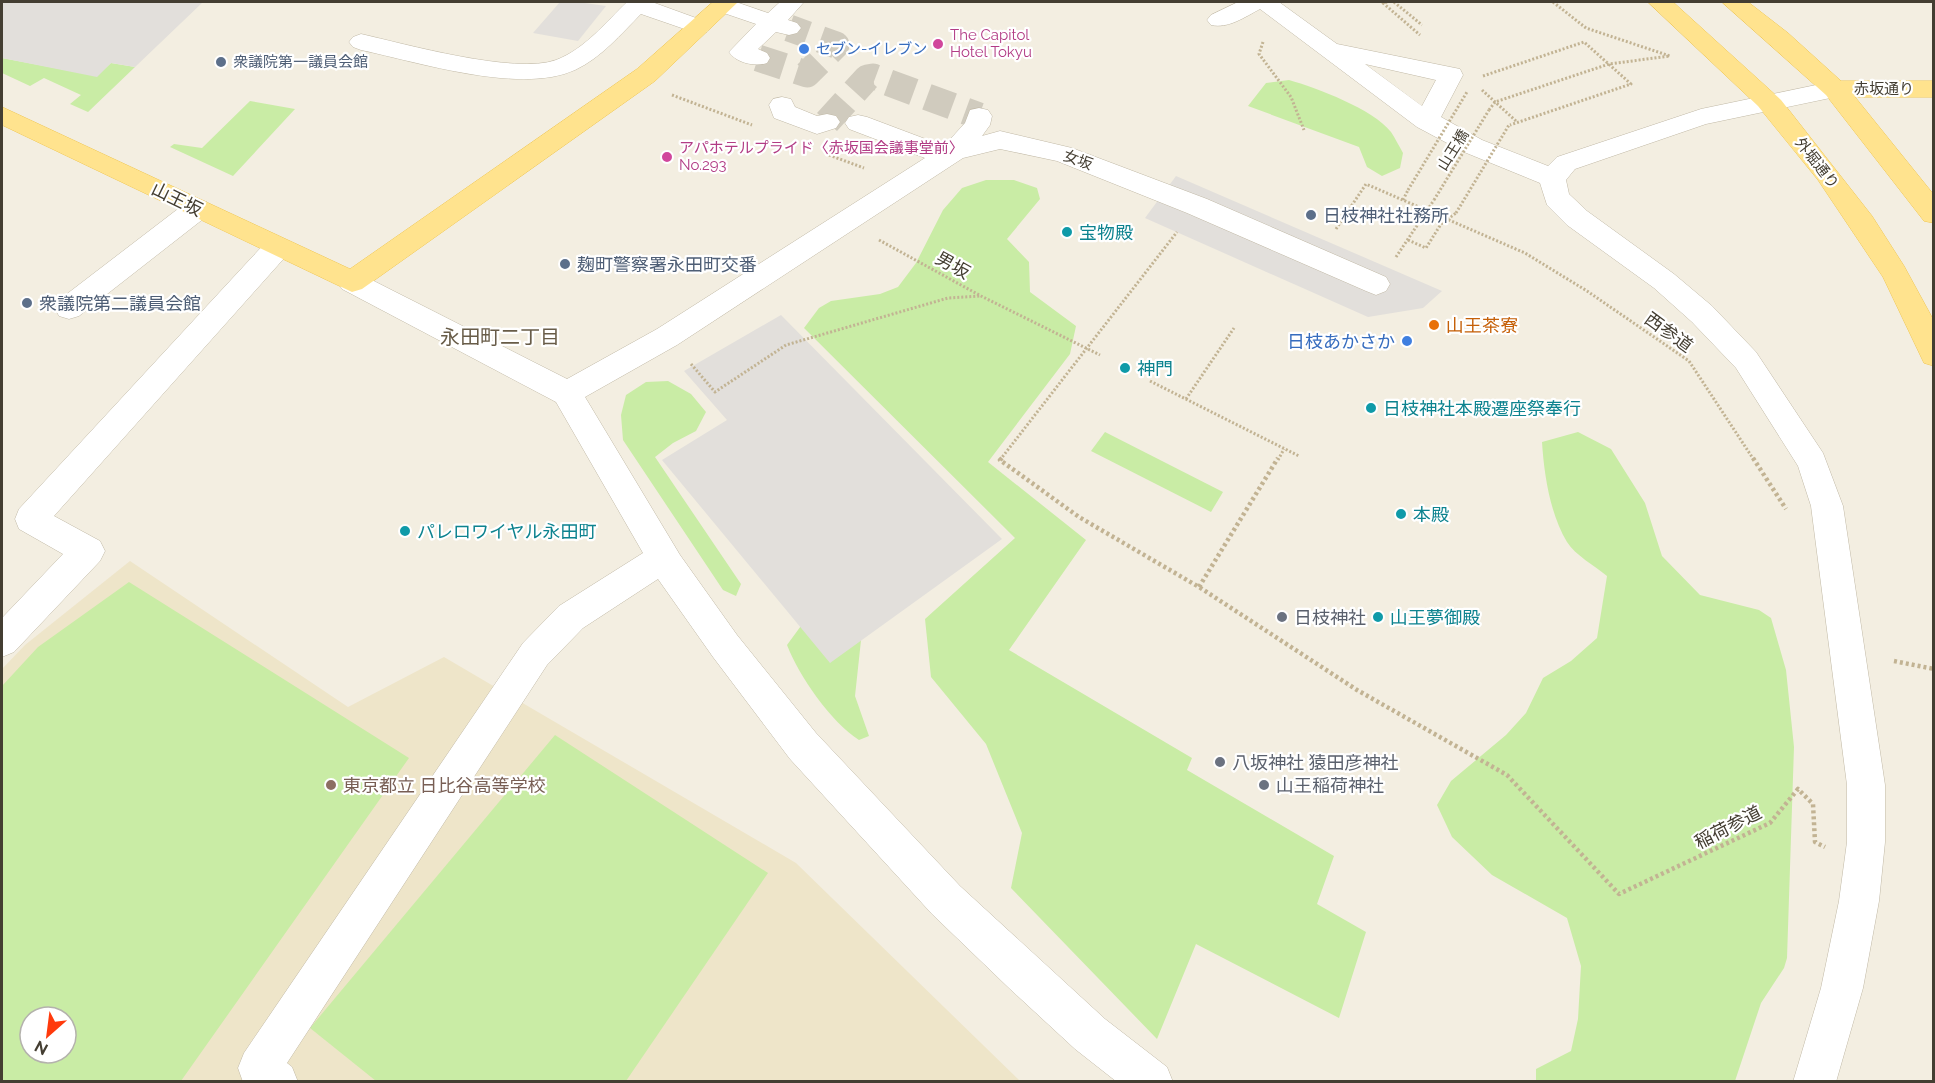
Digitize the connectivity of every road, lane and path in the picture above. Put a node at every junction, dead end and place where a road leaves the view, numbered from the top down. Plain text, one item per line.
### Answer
1 (793, 2) edge
2 (1256, 2) edge
3 (1265, 2) edge
4 (1387, 2) edge
5 (1394, 2) edge
6 (1553, 2) edge
7 (1659, 2) edge
8 (1734, 2) edge
9 (639, 3) edge
10 (725, 3) edge
11 (1219, 20) dead end
12 (780, 25) junction
13 (1422, 25) dead end
14 (699, 27) junction
15 (1267, 32) dead end
16 (1424, 38) dead end
17 (361, 42) dead end
18 (1328, 49) junction
19 (758, 58) tunnel mouth
20 (1609, 64) junction
21 (1478, 78) dead end
22 (1479, 87) dead end
23 (1834, 89) junction
24 (1934, 89) edge
25 (1467, 92) dead end
26 (1495, 102) junction
27 (1768, 102) junction
28 (782, 105) dead end
29 (2, 115) edge
30 (979, 116) dead end
31 (1426, 120) junction
32 (1516, 121) junction
33 (827, 122) dead end
34 (858, 123) dead end
35 (1304, 130) dead end
36 (950, 153) junction
37 (1552, 178) junction
38 (1408, 190) joint
39 (1403, 200) junction
40 (1197, 206) junction
41 (197, 209) junction
42 (1428, 210) junction
43 (1347, 214) dead end
44 (1934, 214) edge
45 (1449, 218) junction
46 (844, 221) junction
47 (277, 248) junction
48 (352, 282) junction
49 (1376, 284) dead end
50 (981, 296) junction
51 (69, 308) dead end
52 (1234, 327) dead end
53 (667, 337) junction
54 (1087, 349) junction
55 (1100, 355) dead end
56 (1934, 355) edge
57 (1150, 381) dead end
58 (567, 393) junction
59 (1186, 399) junction
60 (1284, 448) junction
61 (1299, 456) dead end
62 (1794, 515) dead end
63 (664, 557) junction
64 (1199, 587) junction
65 (2, 640) edge
66 (1894, 661) dead end
67 (1934, 669) edge
68 (1833, 852) dead end
69 (277, 1082) edge
70 (1152, 1082) edge
71 (1814, 1082) edge

1 - 12 street
2 - 11 street
3 - 18 street
4 - 16 path
5 - 13 path
6 - 20 path
7 - 27 main road, 外堀通り
8 - 23 main road
9 - 14 street
9 - 17 street
10 - 12 street
10 - 14 main road
12 - 19 street
14 - 48 main road
15 - 35 path
18 - 31 street
18 - 31 street
20 - 21 path
20 - 26 path
20 - 32 path
22 - 26 path
23 - 24 main road, 赤坂通り
23 - 27 street
23 - 44 main road
25 - 38 path, bridge
26 - 32 path
26 - 42 path, 山王橋, bridge
27 - 37 street
27 - 56 main road, 外堀通り
28 - 33 street
29 - 41 main road, 山王坂
30 - 36 street
31 - 37 street
32 - 45 path, bridge
34 - 36 street
36 - 40 street, 女坂
36 - 46 street
37 - 71 street
38 - 39 path
39 - 42 path, 西参道
39 - 43 path, 西参道
40 - 49 street, 女坂
40 - 54 path
41 - 47 main road, 山王坂
41 - 51 street
42 - 45 path, 西参道
42 - 45 path, 山王橋
45 - 62 path, 西参道
46 - 50 path, 男坂
46 - 53 street
47 - 48 main road, 山王坂
47 - 65 street
48 - 58 street
50 - 53 path
50 - 54 path, 男坂
52 - 59 path
53 - 58 street
54 - 55 path, 男坂
54 - 64 path
57 - 59 path
58 - 63 street
59 - 60 path
60 - 61 path
60 - 64 path
63 - 69 street
63 - 70 street
64 - 68 path, 稲荷参道
66 - 67 path

